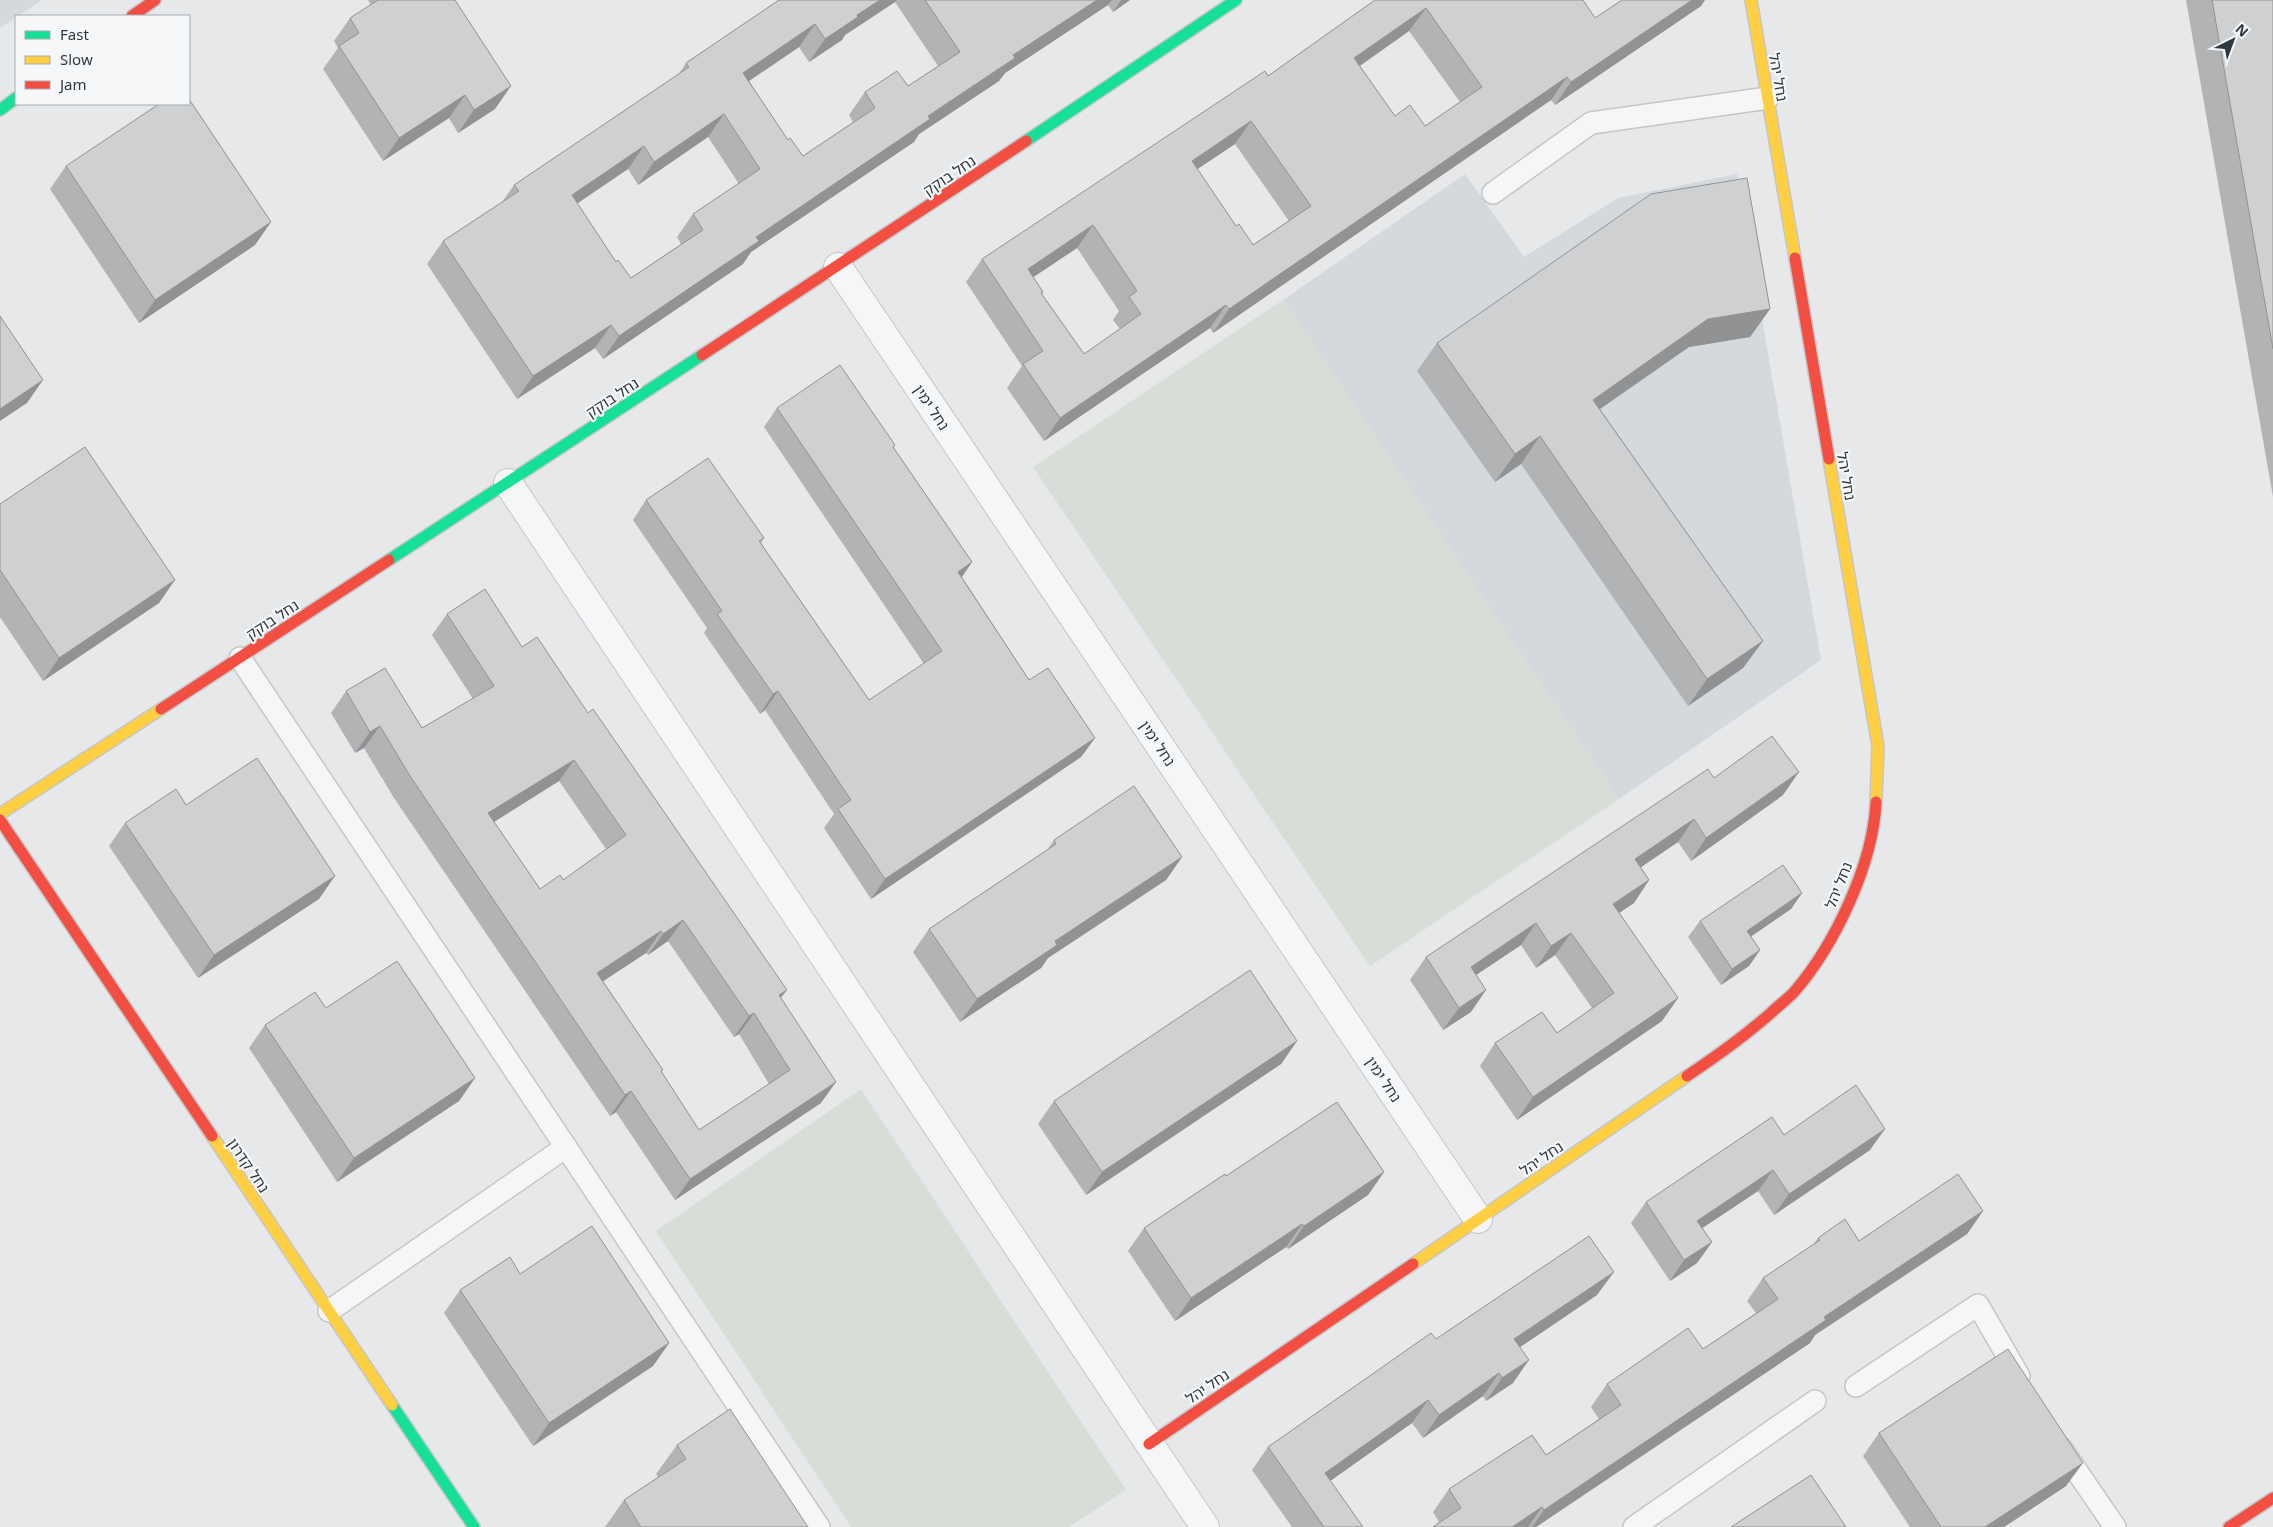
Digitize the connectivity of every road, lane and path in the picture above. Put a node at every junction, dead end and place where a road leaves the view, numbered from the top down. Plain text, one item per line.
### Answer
1 (155, 0) edge
2 (1236, 0) edge
3 (1751, 0) edge
4 (133, 15) edge
5 (1768, 98) junction
6 (15, 99) edge
7 (0, 110) edge
8 (1493, 193) dead end
9 (838, 267) junction
10 (508, 483) junction
11 (240, 658) junction
12 (0, 814) edge
13 (0, 820) edge
14 (566, 1147) junction
15 (1478, 1219) junction
16 (329, 1311) junction
17 (1856, 1386) dead end
18 (2027, 1390) edge
19 (1815, 1402) dead end
20 (2052, 1433) edge
21 (1149, 1444) junction
22 (2273, 1498) edge
23 (474, 1527) edge
24 (819, 1527) edge
25 (1204, 1527) edge
26 (1634, 1527) edge
27 (2115, 1527) edge
28 (2230, 1527) edge

1 - 4 street
2 - 9 street, נחל בוקק
3 - 5 street, נחל יהל
5 - 8 lane
5 - 15 street, נחל יהל
6 - 7 street
9 - 10 street, נחל בוקק
9 - 15 street, נחל ימין
10 - 11 street, נחל בוקק
10 - 21 street
11 - 12 street, נחל בוקק
11 - 14 lane
13 - 16 street, נחל קדרון
14 - 16 lane
14 - 24 lane
15 - 21 street, נחל יהל
16 - 23 street, נחל קדרון
17 - 18 lane
19 - 26 lane
20 - 27 lane
21 - 25 street
22 - 28 street

